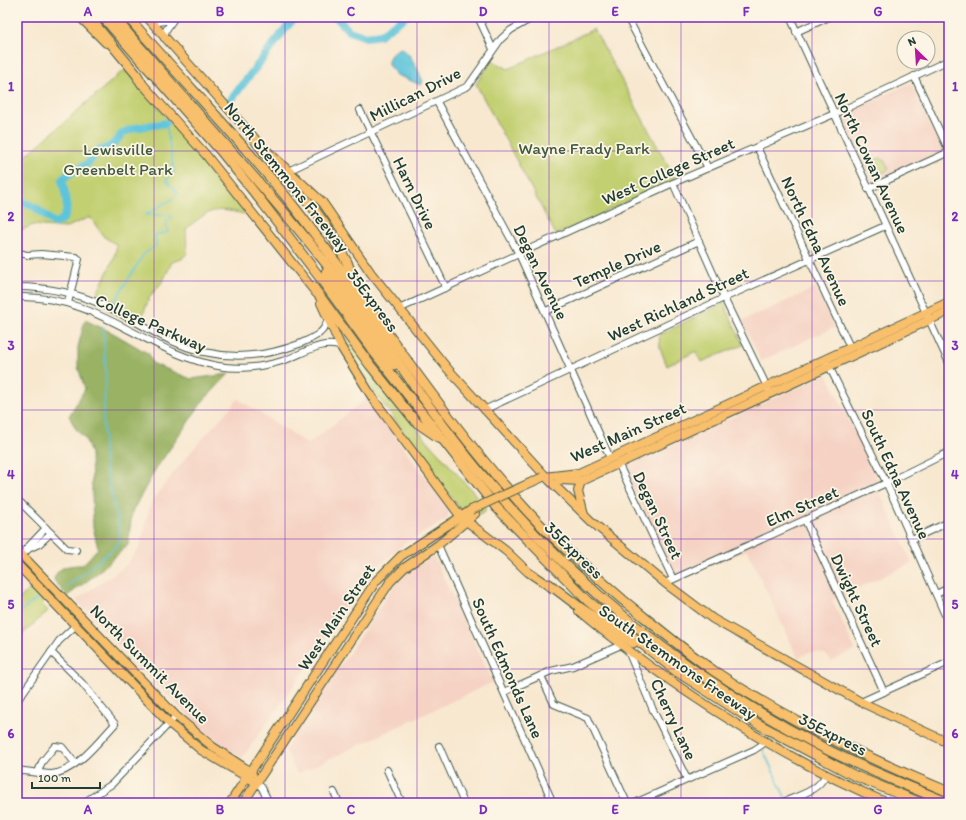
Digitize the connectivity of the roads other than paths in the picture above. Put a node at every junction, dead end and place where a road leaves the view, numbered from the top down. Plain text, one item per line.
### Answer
1 (80, 17) edge
2 (89, 17) edge
3 (103, 17) edge
4 (114, 17) edge
5 (128, 17) edge
6 (478, 17) edge
7 (534, 17) edge
8 (627, 17) edge
9 (790, 17) edge
10 (829, 17) edge
11 (174, 18) edge
12 (149, 20) edge
13 (796, 32) junction
14 (164, 38) junction
15 (493, 49) junction
16 (949, 60) edge
17 (914, 76) junction
18 (142, 84) junction
19 (197, 93) junction
20 (437, 102) junction
21 (360, 110) dead end
22 (834, 114) junction
23 (370, 132) junction
24 (252, 136) junction
25 (757, 147) junction
26 (949, 151) edge
27 (708, 168) junction
28 (288, 171) junction
29 (673, 184) junction
30 (868, 189) junction
31 (262, 202) junction
32 (277, 203) junction
33 (885, 226) junction
34 (699, 242) junction
35 (17, 252) edge
36 (519, 254) junction
37 (809, 260) junction
38 (17, 287) edge
39 (313, 287) junction
40 (446, 288) junction
41 (358, 292) junction
42 (70, 293) junction
43 (17, 297) edge
44 (724, 298) junction
45 (949, 302) edge
46 (68, 303) junction
47 (399, 310) junction
48 (949, 311) edge
49 (546, 312) junction
50 (927, 317) junction
51 (328, 318) junction
52 (140, 324) junction
53 (135, 332) junction
54 (341, 347) junction
55 (850, 347) junction
56 (248, 356) junction
57 (827, 362) junction
58 (949, 363) edge
59 (249, 366) junction
60 (570, 369) junction
61 (768, 390) junction
62 (422, 395) junction
63 (484, 410) junction
64 (442, 440) junction
65 (949, 452) edge
66 (610, 458) junction
67 (618, 463) junction
68 (598, 472) junction
69 (546, 479) junction
70 (581, 481) junction
71 (886, 482) junction
72 (17, 499) edge
73 (452, 505) junction
74 (496, 507) joint
75 (584, 514) junction
76 (531, 515) joint
77 (463, 519) junction
78 (805, 520) junction
79 (949, 522) edge
80 (451, 525) junction
81 (48, 531) junction
82 (912, 539) junction
83 (438, 544) junction
84 (76, 550) dead end
85 (18, 555) edge
86 (17, 564) edge
87 (673, 579) junction
88 (665, 582) junction
89 (549, 584) junction
90 (949, 588) edge
91 (936, 594) junction
92 (356, 609) junction
93 (79, 614) junction
94 (366, 616) junction
95 (949, 624) edge
96 (75, 626) junction
97 (624, 647) junction
98 (51, 652) junction
99 (949, 662) edge
100 (676, 671) junction
101 (541, 676) junction
102 (504, 692) junction
103 (884, 692) junction
104 (17, 701) edge
105 (861, 702) junction
106 (176, 716) junction
107 (169, 723) junction
108 (766, 742) junction
109 (948, 742) edge
110 (439, 746) dead end
111 (75, 763) junction
112 (17, 770) edge
113 (387, 770) dead end
114 (38, 772) junction
115 (826, 774) junction
116 (249, 775) junction
117 (687, 780) junction
118 (257, 782) junction
119 (334, 792) dead end
120 (949, 792) edge
121 (877, 801) edge
122 (83, 803) edge
123 (230, 803) edge
124 (243, 803) edge
125 (269, 803) edge
126 (339, 803) edge
127 (402, 803) edge
128 (464, 803) edge
129 (553, 803) edge
130 (627, 803) edge
131 (635, 803) edge
132 (781, 803) edge
133 (888, 803) edge
134 (921, 803) edge
135 (949, 803) edge

1 - 18 main road
2 - 18 highway
3 - 31 highway, North Stemmons Freeway
4 - 32 highway
5 - 19 highway, North Stemmons Freeway
6 - 15 street
7 - 15 street, Millican Drive
8 - 27 street
9 - 13 street, North Cowan Avenue
10 - 13 street
11 - 12 street
11 - 14 street
12 - 14 main road, North Stemmons Freeway
13 - 22 street, North Cowan Avenue
14 - 24 main road, North Stemmons Freeway
15 - 20 street, Millican Drive
16 - 17 street, West College Street
17 - 22 street, West College Street
17 - 26 street
18 - 39 main road
19 - 32 highway
19 - 41 highway, North Stemmons Freeway
20 - 23 street, Millican Drive
20 - 36 street, Degan Avenue
21 - 23 street, Harn Drive
22 - 25 street, West College Street
22 - 30 street, North Cowan Avenue
23 - 28 street, Millican Drive
23 - 40 street, Harn Drive
24 - 28 main road, North Stemmons Freeway
24 - 41 highway
25 - 27 street, West College Street
25 - 37 street, North Edna Avenue
26 - 30 street
27 - 29 street, West College Street
28 - 47 main road, North Stemmons Freeway
29 - 34 street
29 - 36 street, West College Street
30 - 33 street, North Cowan Avenue
31 - 62 highway
31 - 64 highway, North Stemmons Freeway
32 - 62 highway, 35Express
33 - 37 street, West Richland Street
33 - 50 street, North Cowan Avenue
34 - 44 street
34 - 49 street, Temple Drive
35 - 42 street
36 - 40 street, West College Street
36 - 49 street, Degan Avenue
37 - 44 street, West Richland Street
37 - 55 street, North Edna Avenue
38 - 42 street, College Parkway
39 - 51 main road
39 - 64 highway
40 - 47 street, West College Street
41 - 76 highway, North Stemmons Freeway
42 - 46 street
42 - 52 street, College Parkway
43 - 46 street, College Parkway
44 - 60 street, West Richland Street
44 - 61 street
45 - 50 main road, West Main Street
46 - 53 street, College Parkway
47 - 63 main road, North Stemmons Freeway
48 - 50 main road, West Main Street
49 - 60 street, Degan Avenue
50 - 55 main road, West Main Street
50 - 57 main road, West Main Street
50 - 58 street, North Cowan Avenue
51 - 54 main road
51 - 56 street, College Parkway
52 - 53 street
52 - 56 street, College Parkway
53 - 59 street, College Parkway
54 - 59 street, College Parkway
54 - 73 main road
55 - 57 main road, West Main Street
56 - 59 street
57 - 61 main road, West Main Street
57 - 71 street, South Edna Avenue
60 - 63 street, West Richland Street
60 - 66 street, Degan Avenue
61 - 66 main road, West Main Street
61 - 67 main road, West Main Street
62 - 135 highway, 35Express
63 - 69 main road, North Stemmons Freeway
64 - 74 highway, North Stemmons Freeway
65 - 71 street, Elm Street
66 - 68 main road
66 - 69 main road, West Main Street
67 - 68 main road, West Main Street
67 - 87 street, Degan Street
68 - 70 main road, West Main Street
69 - 70 main road, West Main Street
69 - 75 main road
69 - 77 main road, West Main Street
70 - 75 main road
71 - 78 street, Elm Street
71 - 82 street, South Edna Avenue
72 - 81 street
73 - 77 main road
73 - 80 main road
74 - 100 highway, South Stemmons Freeway
75 - 88 main road
76 - 120 highway, South Stemmons Freeway
77 - 80 main road, West Main Street
77 - 83 main road, West Main Street
77 - 89 main road, South Stemmons Freeway
78 - 87 street, Elm Street
78 - 103 street, Dwight Street
79 - 82 street
80 - 92 main road, West Main Street
81 - 84 street
81 - 85 street
82 - 91 street, South Edna Avenue
83 - 94 main road, West Main Street
83 - 102 street, South Edmonds Lane
85 - 93 main road, North Summit Avenue
86 - 96 main road, North Summit Avenue
87 - 88 street, Elm Street
88 - 105 main road
89 - 97 main road, South Stemmons Freeway
89 - 100 highway
90 - 91 street
91 - 95 street, South Edna Avenue
92 - 94 main road
92 - 116 main road, West Main Street
93 - 96 main road
93 - 106 main road, North Summit Avenue
94 - 118 main road, West Main Street
96 - 98 street
96 - 107 main road, North Summit Avenue
97 - 101 street
97 - 108 main road, South Stemmons Freeway
97 - 117 street, Cherry Lane
98 - 104 street
98 - 111 street
99 - 103 street
100 - 134 highway, South Stemmons Freeway
101 - 102 street
101 - 130 street
102 - 129 street, South Edmonds Lane
103 - 105 street
105 - 109 main road
106 - 107 street
106 - 116 main road, North Summit Avenue
107 - 116 main road, North Summit Avenue
107 - 122 street
108 - 115 main road, South Stemmons Freeway
108 - 117 street
110 - 128 street
111 - 114 street
111 - 114 street
112 - 114 street
113 - 127 street
115 - 121 main road, South Stemmons Freeway
115 - 132 street
116 - 118 main road, North Summit Avenue
116 - 123 main road, West Main Street
117 - 131 street
118 - 124 main road, West Main Street
118 - 125 street
119 - 126 street
121 - 133 main road, South Stemmons Freeway

